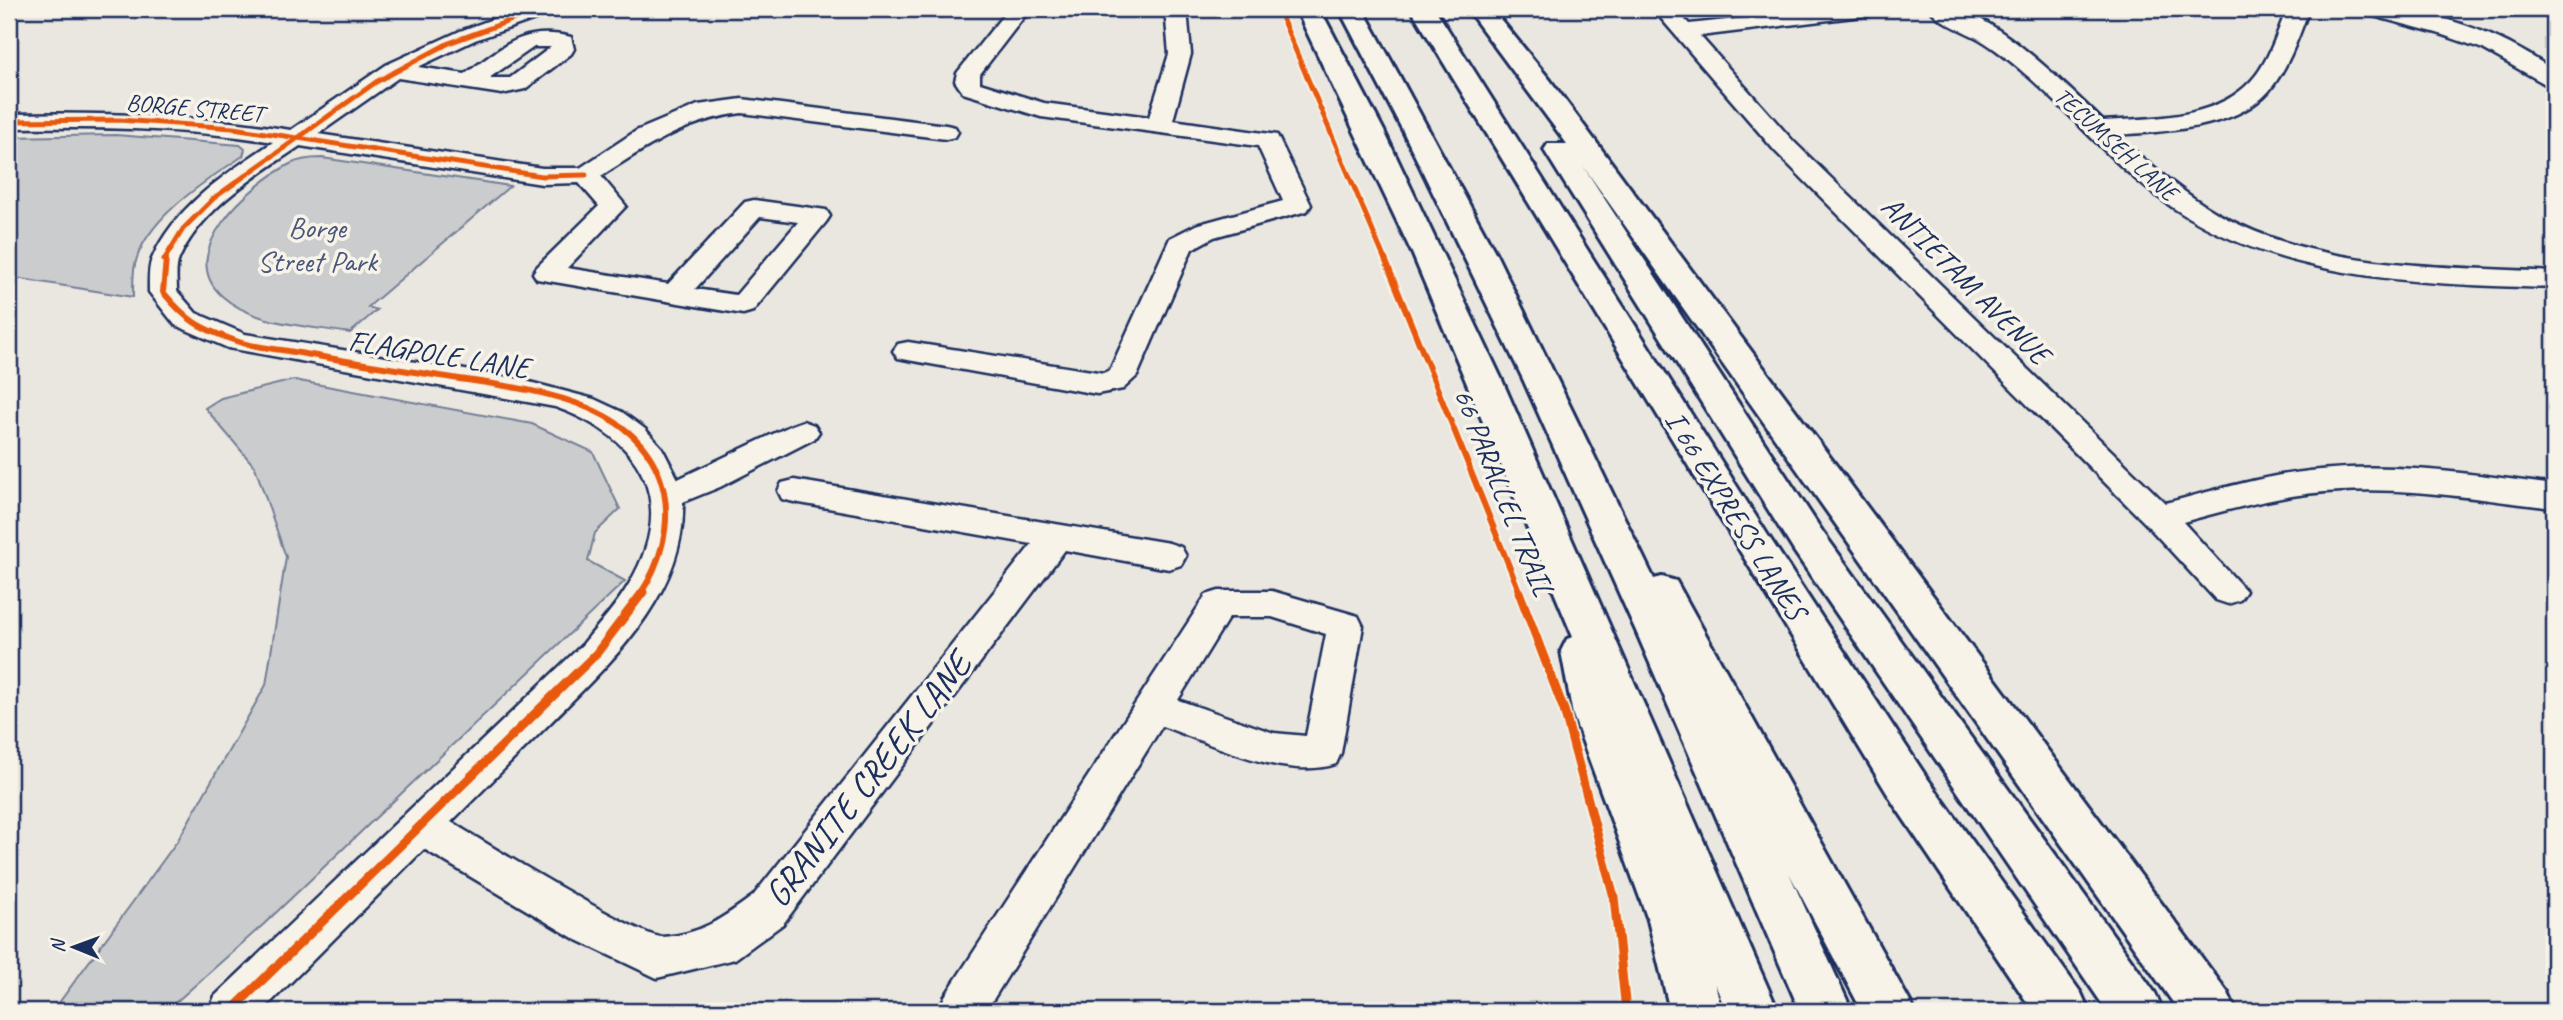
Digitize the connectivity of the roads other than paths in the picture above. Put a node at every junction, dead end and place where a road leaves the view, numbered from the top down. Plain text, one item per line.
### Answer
1 (542, 9) edge
2 (1019, 9) edge
3 (1176, 9) edge
4 (1308, 9) edge
5 (1351, 9) edge
6 (1423, 9) edge
7 (1469, 9) edge
8 (1479, 9) edge
9 (1664, 9) edge
10 (1870, 9) edge
11 (1941, 9) edge
12 (2298, 9) edge
13 (2374, 9) edge
14 (1683, 31) junction
15 (394, 71) junction
16 (470, 82) dead end
17 (2554, 82) edge
18 (9, 121) edge
19 (1159, 125) junction
20 (2096, 129) junction
21 (946, 132) dead end
22 (296, 138) junction
23 (586, 175) junction
24 (2554, 281) edge
25 (675, 294) junction
26 (908, 351) dead end
27 (803, 432) dead end
28 (1583, 466) junction
29 (794, 491) dead end
30 (667, 495) junction
31 (2554, 497) edge
32 (2158, 516) junction
33 (1056, 538) junction
34 (1170, 556) dead end
35 (1566, 570) junction
36 (2228, 591) dead end
37 (1154, 707) junction
38 (1909, 789) junction
39 (419, 825) junction
40 (2104, 867) junction
41 (970, 1009) edge
42 (235, 1010) edge
43 (1696, 1011) edge
44 (1752, 1011) edge
45 (1826, 1011) edge
46 (1889, 1011) edge
47 (2043, 1011) edge
48 (2063, 1011) edge
49 (2137, 1011) edge
50 (2210, 1011) edge
51 (2226, 1011) edge

1 - 15 street, FLAGPOLE LANE
2 - 19 street
3 - 19 street
4 - 35 highway
5 - 28 highway
6 - 38 highway, I 66 EXPRESS LANES
7 - 49 highway
8 - 40 highway
9 - 14 street, ANTIETAM AVENUE
10 - 14 street
11 - 20 street, TECUMSEH LANE
12 - 20 street
13 - 17 street
14 - 32 street, ANTIETAM AVENUE
15 - 16 street
15 - 22 street, FLAGPOLE LANE
18 - 22 street, BORGE STREET
19 - 26 street
20 - 24 street, TECUMSEH LANE
21 - 23 street
22 - 23 street, BORGE STREET
22 - 30 street, FLAGPOLE LANE
23 - 25 street
25 - 25 street
27 - 30 street
28 - 45 highway
28 - 46 highway
29 - 33 street
30 - 39 street, FLAGPOLE LANE
31 - 32 street
32 - 36 street, ANTIETAM AVENUE
33 - 34 street
33 - 39 street, GRANITE CREEK LANE
35 - 43 highway
35 - 44 highway
37 - 37 street
37 - 41 street
38 - 47 highway
38 - 48 highway, I 66 EXPRESS LANES
39 - 42 street, FLAGPOLE LANE
40 - 50 highway
40 - 51 highway

